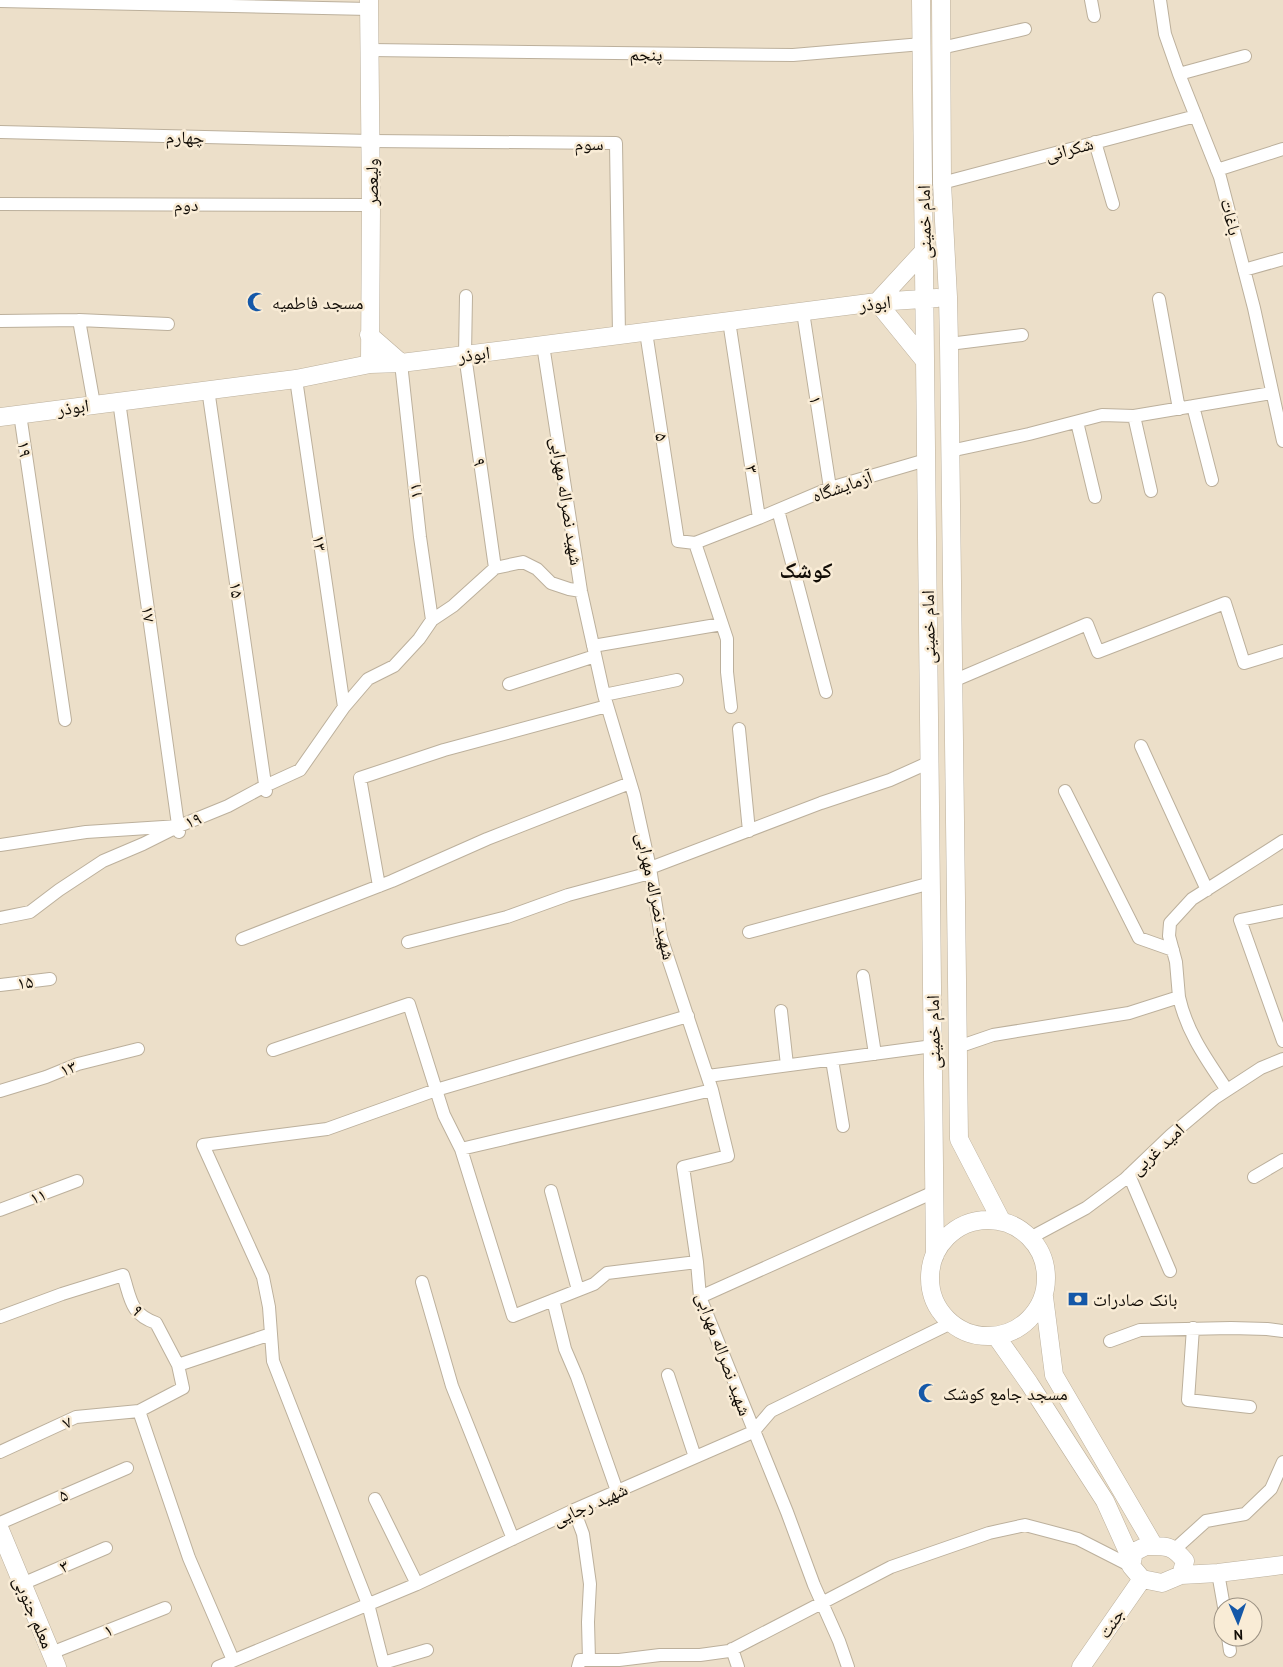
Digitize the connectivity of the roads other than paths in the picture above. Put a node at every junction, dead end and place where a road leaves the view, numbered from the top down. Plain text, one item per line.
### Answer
1 (921, 0) edge
2 (941, 0) edge
3 (1091, 0) edge
4 (1160, 0) edge
5 (0, 1) edge
6 (369, 5) edge
7 (1094, 16) dead end
8 (1024, 29) dead end
9 (922, 44) junction
10 (941, 48) junction
11 (370, 50) junction
12 (1245, 56) dead end
13 (1179, 74) junction
14 (1196, 116) junction
15 (0, 132) edge
16 (371, 141) junction
17 (1095, 142) junction
18 (1283, 149) edge
19 (1217, 170) junction
20 (942, 183) junction
21 (0, 204) edge
22 (1113, 204) dead end
23 (371, 205) junction
24 (924, 251) junction
25 (1283, 259) edge
26 (1244, 270) junction
27 (466, 296) dead end
28 (948, 297) junction
29 (924, 298) junction
30 (1159, 299) dead end
31 (877, 302) junction
32 (803, 312) junction
33 (79, 320) junction
34 (0, 321) edge
35 (729, 321) junction
36 (168, 324) dead end
37 (646, 332) junction
38 (369, 334) junction
39 (1022, 334) dead end
40 (619, 335) junction
41 (949, 344) junction
42 (543, 345) junction
43 (465, 355) junction
44 (925, 361) junction
45 (400, 362) junction
46 (370, 364) junction
47 (296, 379) junction
48 (208, 389) junction
49 (1272, 393) junction
50 (119, 401) junction
51 (94, 404) junction
52 (1193, 406) junction
53 (1179, 409) junction
54 (20, 414) junction
55 (1134, 416) junction
56 (0, 417) edge
57 (1077, 422) junction
58 (1283, 441) edge
59 (950, 451) junction
60 (926, 460) junction
61 (1212, 480) dead end
62 (830, 488) junction
63 (1152, 491) dead end
64 (1095, 497) dead end
65 (778, 510) junction
66 (759, 518) junction
67 (695, 543) junction
68 (495, 568) junction
69 (581, 591) junction
70 (432, 620) junction
71 (722, 624) junction
72 (594, 651) junction
73 (1283, 651) edge
74 (677, 680) dead end
75 (953, 681) junction
76 (509, 684) dead end
77 (826, 692) dead end
78 (606, 701) junction
79 (344, 707) junction
80 (731, 707) dead end
81 (66, 720) dead end
82 (739, 730) dead end
83 (1141, 746) dead end
84 (930, 762) junction
85 (630, 783) junction
86 (265, 789) junction
87 (1065, 791) dead end
88 (179, 829) junction
89 (750, 831) junction
90 (1283, 841) edge
91 (0, 845) edge
92 (650, 871) junction
93 (931, 883) junction
94 (379, 886) junction
95 (1207, 890) junction
96 (1283, 911) edge
97 (0, 918) edge
98 (749, 932) dead end
99 (242, 938) dead end
100 (408, 942) dead end
101 (1173, 950) junction
102 (863, 976) dead end
103 (50, 978) dead end
104 (0, 985) edge
105 (1179, 997) junction
106 (782, 1011) dead end
107 (688, 1016) junction
108 (1283, 1041) edge
109 (933, 1046) junction
110 (958, 1046) junction
111 (138, 1049) dead end
112 (273, 1050) dead end
113 (875, 1054) junction
114 (1283, 1058) edge
115 (832, 1060) junction
116 (787, 1065) junction
117 (708, 1076) junction
118 (436, 1090) junction
119 (712, 1090) junction
120 (1227, 1090) junction
121 (0, 1091) edge
122 (844, 1126) dead end
123 (460, 1149) junction
124 (1283, 1160) edge
125 (1129, 1175) junction
126 (1254, 1177) dead end
127 (77, 1181) dead end
128 (551, 1192) dead end
129 (934, 1192) junction
130 (0, 1210) edge
131 (1002, 1222) junction
132 (1030, 1238) junction
133 (936, 1255) junction
134 (697, 1262) junction
135 (1170, 1271) dead end
136 (422, 1282) dead end
137 (578, 1290) junction
138 (700, 1297) junction
139 (1044, 1297) junction
140 (553, 1300) junction
141 (0, 1317) edge
142 (951, 1323) junction
143 (1194, 1328) junction
144 (1283, 1331) edge
145 (271, 1334) junction
146 (996, 1336) junction
147 (1110, 1340) dead end
148 (178, 1365) junction
149 (668, 1375) dead end
150 (1250, 1406) dead end
151 (139, 1411) junction
152 (754, 1432) junction
153 (0, 1452) edge
154 (695, 1457) junction
155 (1283, 1462) edge
156 (127, 1468) dead end
157 (617, 1491) junction
158 (375, 1499) dead end
159 (574, 1510) junction
160 (0, 1523) edge
161 (0, 1530) edge
162 (514, 1539) junction
163 (1154, 1546) junction
164 (106, 1548) dead end
165 (1176, 1550) junction
166 (1283, 1565) edge
167 (1135, 1568) junction
168 (1218, 1573) junction
169 (1180, 1575) junction
170 (22, 1584) junction
171 (417, 1584) junction
172 (1222, 1597) edge
173 (822, 1603) junction
174 (368, 1604) junction
175 (165, 1608) dead end
176 (1229, 1647) edge
177 (732, 1648) junction
178 (427, 1650) dead end
179 (1230, 1651) dead end
180 (54, 1660) edge
181 (233, 1660) junction
182 (584, 1664) edge
183 (377, 1665) edge
184 (220, 1667) edge
185 (738, 1667) edge
186 (848, 1667) edge
187 (1081, 1667) edge

1 - 9 main road, امام خمینی
2 - 10 main road, امام خمینی
3 - 7 street
4 - 13 street, باغات
5 - 6 street
6 - 11 main road, ولیعصر
8 - 10 street
9 - 11 street, پنجم
9 - 24 main road, امام خمینی
10 - 20 main road, امام خمینی
11 - 16 main road, ولیعصر
12 - 13 street
13 - 14 street, باغات
14 - 17 street, شکرانی
14 - 19 street, باغات
15 - 16 street, چهارم
16 - 23 main road, ولیعصر
16 - 40 street, سوم
17 - 20 street, شکرانی
17 - 22 street
18 - 19 street
19 - 26 street, باغات
20 - 28 main road, امام خمینی
21 - 23 street, دوم
23 - 38 main road, ولیعصر
24 - 29 main road, امام خمینی
24 - 31 main road
25 - 26 street
26 - 49 street, باغات
27 - 43 street, ۹
28 - 29 main road, ابوذر
28 - 41 main road, امام خمینی
29 - 31 main road, ابوذر
29 - 44 main road, امام خمینی
30 - 53 street
31 - 32 main road, ابوذر
31 - 44 main road
32 - 35 main road, ابوذر
32 - 62 street, ۱
33 - 34 street
33 - 36 street
33 - 51 street
35 - 37 main road, ابوذر
35 - 66 street, ۳
37 - 40 main road, ابوذر
37 - 67 street, ۵
38 - 45 main road
38 - 46 main road, ولیعصر
39 - 41 street
40 - 42 main road, ابوذر
41 - 59 main road, امام خمینی
42 - 43 main road, ابوذر
42 - 69 street, شهید نصراله مهرابی
43 - 45 main road, ابوذر
43 - 68 street, ۹
44 - 60 main road, امام خمینی
45 - 46 main road, ابوذر
45 - 70 street, ۱۱
46 - 47 main road, ابوذر
47 - 48 main road, ابوذر
47 - 79 street, ۱۳
48 - 50 main road, ابوذر
48 - 86 street, ۱۵
49 - 52 street
49 - 58 street, باغات
50 - 51 main road, ابوذر
50 - 88 street, ۱۷
51 - 54 main road, ابوذر
52 - 53 street
52 - 61 street
53 - 55 street
54 - 56 main road, ابوذر
54 - 81 street, ۱۹
55 - 57 street
55 - 63 street
57 - 59 street
57 - 64 street
59 - 75 main road, امام خمینی
60 - 62 street, آزمایشگاه
60 - 84 main road, امام خمینی
62 - 65 street, آزمایشگاه
65 - 66 street, آزمایشگاه
65 - 77 street
66 - 67 street
67 - 71 street
68 - 69 street
68 - 70 street, ۱۹
69 - 72 street, شهید نصراله مهرابی
70 - 79 street, ۱۹
71 - 72 street
71 - 80 street
72 - 76 street
72 - 78 street, شهید نصراله مهرابی
73 - 75 street
74 - 78 street
75 - 110 main road, امام خمینی
78 - 85 street, شهید نصراله مهرابی
78 - 94 street
79 - 86 street, ۱۹
82 - 89 street
83 - 95 street
84 - 89 street
84 - 93 main road, امام خمینی
85 - 92 street, شهید نصراله مهرابی
85 - 94 street
86 - 88 street, ۱۹
87 - 101 street
88 - 91 street, ۱۹
88 - 97 street
89 - 92 street
90 - 95 street
92 - 100 street
92 - 107 street, شهید نصراله مهرابی
93 - 98 street
93 - 109 main road, امام خمینی
94 - 99 street
95 - 101 street
96 - 108 street
101 - 105 street
102 - 113 street
103 - 104 street, ۱۵
105 - 110 street
105 - 120 street
106 - 116 street
107 - 117 street, شهید نصراله مهرابی
107 - 118 street
109 - 113 street
109 - 129 main road, امام خمینی
110 - 131 main road, امام خمینی
111 - 121 street, ۱۳
112 - 118 street
113 - 115 street
114 - 120 street, امید غربی
115 - 116 street
115 - 122 street
116 - 117 street
117 - 119 street, شهید نصراله مهرابی
118 - 123 street
118 - 145 street
119 - 123 street
119 - 134 street, شهید نصراله مهرابی
120 - 125 street, امید غربی
123 - 140 street
124 - 126 street
125 - 132 street, امید غربی
125 - 135 street
127 - 130 street, ۱۱
128 - 137 street
129 - 133 main road, امام خمینی
129 - 138 street
131 - 132 main road
131 - 133 main road
132 - 139 main road
133 - 142 main road
134 - 137 street
134 - 138 street, شهید نصراله مهرابی
136 - 162 street
137 - 140 street
138 - 152 street, شهید نصراله مهرابی
139 - 146 main road
139 - 163 main road
140 - 157 street
141 - 148 street, ۹
142 - 146 main road
142 - 152 street, شهید رجایی
143 - 144 street
143 - 147 street
143 - 150 street
145 - 148 street
145 - 174 street
146 - 167 main road
148 - 151 street
149 - 154 street
151 - 153 street, ۷
151 - 181 street
152 - 154 street, شهید رجایی
152 - 173 street, شهید نصراله مهرابی
154 - 157 street, شهید رجایی
155 - 165 street
156 - 160 street, ۵
157 - 159 street, شهید رجایی
158 - 171 street
159 - 162 street, شهید رجایی
159 - 182 street
161 - 170 main road, معلم جنوبی
162 - 171 street, شهید رجایی
163 - 165 main road
163 - 167 main road
164 - 170 street, ۳
165 - 169 main road
166 - 168 main road
167 - 169 main road
167 - 173 street
167 - 187 main road, جنت
168 - 169 main road
168 - 172 street
170 - 180 main road, معلم جنوبی
171 - 174 street, شهید رجایی
173 - 177 street
173 - 186 street, شهید نصراله مهرابی
174 - 181 street, شهید رجایی
174 - 183 street
175 - 180 street, ۱
176 - 179 street
177 - 182 street
177 - 185 street
178 - 183 street
181 - 184 street, شهید رجایی

